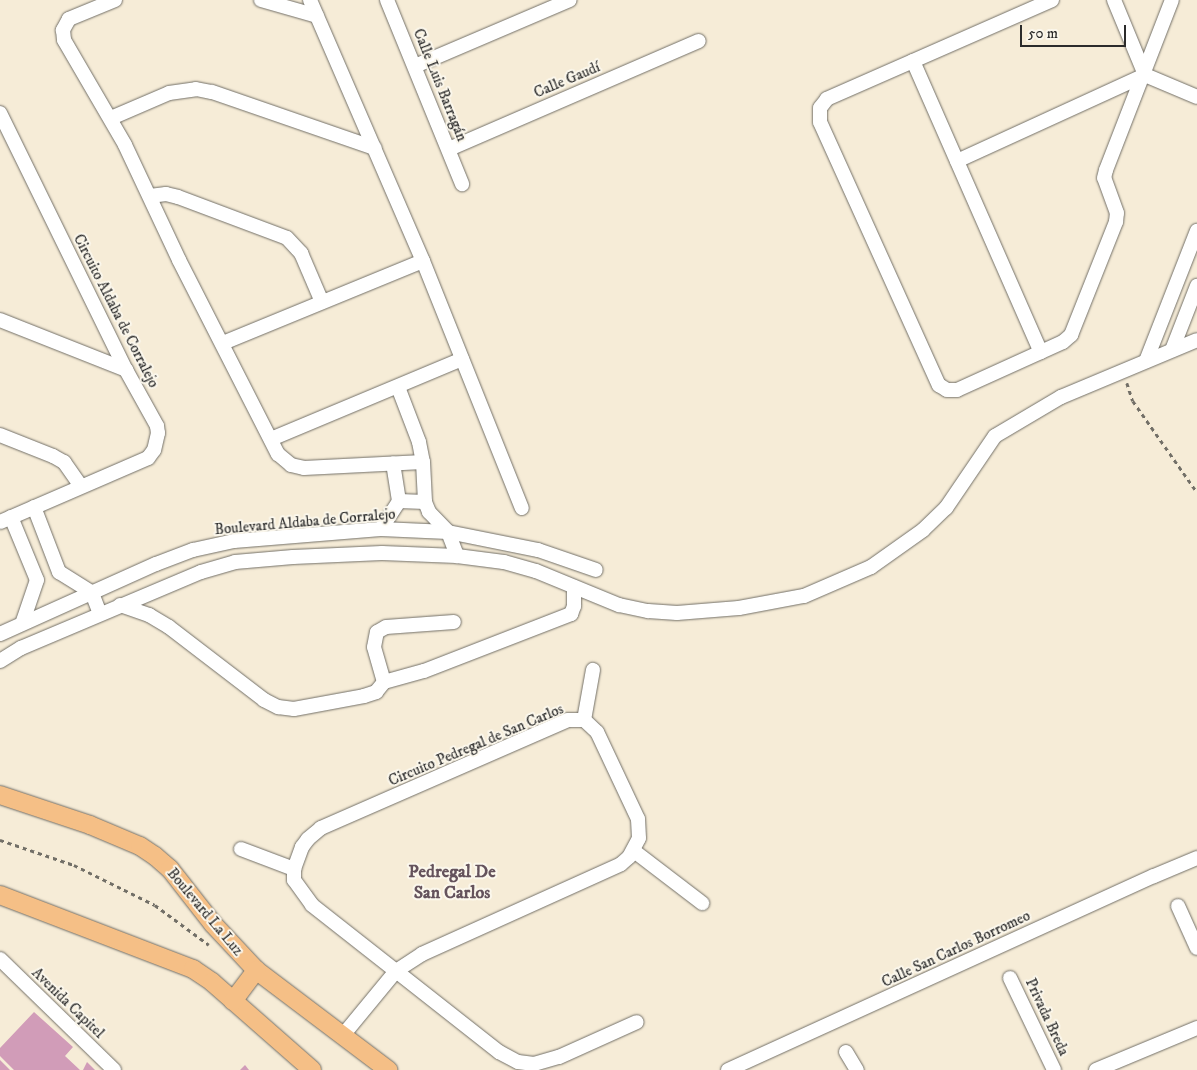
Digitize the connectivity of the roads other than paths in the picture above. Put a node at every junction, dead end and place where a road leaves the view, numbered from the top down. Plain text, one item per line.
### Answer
1 (115, 0) edge
2 (261, 0) edge
3 (310, 0) edge
4 (387, 0) edge
5 (570, 0) edge
6 (1052, 0) edge
7 (1114, 0) edge
8 (1172, 0) edge
9 (317, 16) junction
10 (699, 41) dead end
11 (913, 61) junction
12 (415, 66) junction
13 (1145, 75) junction
14 (1197, 98) edge
15 (0, 113) edge
16 (111, 118) junction
17 (375, 148) junction
18 (449, 148) junction
19 (957, 161) junction
20 (462, 184) dead end
21 (150, 196) junction
22 (1197, 231) edge
23 (1194, 247) edge
24 (423, 261) junction
25 (1197, 286) edge
26 (322, 302) junction
27 (0, 320) edge
28 (1197, 340) edge
29 (223, 343) junction
30 (1172, 350) junction
31 (1041, 352) junction
32 (462, 359) junction
33 (1146, 361) junction
34 (126, 370) junction
35 (398, 387) junction
36 (0, 435) edge
37 (271, 439) junction
38 (423, 462) junction
39 (393, 464) junction
40 (81, 486) junction
41 (399, 501) junction
42 (425, 502) junction
43 (34, 507) junction
44 (522, 508) dead end
45 (6, 519) edge
46 (382, 529) junction
47 (448, 532) junction
48 (457, 556) junction
49 (596, 570) dead end
50 (60, 572) junction
51 (36, 580) junction
52 (574, 587) junction
53 (92, 593) junction
54 (120, 605) junction
55 (100, 614) junction
56 (454, 622) dead end
57 (22, 624) junction
58 (0, 634) edge
59 (0, 661) edge
60 (593, 670) dead end
61 (384, 682) junction
62 (584, 720) junction
63 (0, 795) edge
64 (241, 849) dead end
65 (634, 851) junction
66 (1197, 858) edge
67 (294, 869) junction
68 (2, 899) edge
69 (702, 903) dead end
70 (1178, 906) dead end
71 (1197, 948) edge
72 (0, 959) edge
73 (256, 970) junction
74 (396, 971) junction
75 (1010, 978) dead end
76 (232, 1000) junction
77 (637, 1022) dead end
78 (1197, 1028) edge
79 (344, 1034) junction
80 (846, 1052) dead end
81 (114, 1070) edge
82 (312, 1070) edge
83 (388, 1070) edge
84 (728, 1070) edge
85 (857, 1070) edge
86 (1054, 1070) edge
87 (1096, 1070) edge

1 - 16 street
2 - 9 street
3 - 9 street
4 - 12 street, Calle Luis Barragán
5 - 12 street
6 - 11 street
7 - 13 street
8 - 13 street
9 - 17 street
10 - 18 street, Calle Gaudí
11 - 19 street
11 - 31 street
12 - 18 street, Calle Luis Barragán
13 - 14 street
13 - 19 street
13 - 31 street
15 - 34 street, Circuito Aldaba de Corralejo
16 - 17 street
16 - 21 street
17 - 24 street
18 - 20 street, Calle Luis Barragán
19 - 31 street
21 - 26 street
21 - 29 street
22 - 23 street
23 - 33 street
24 - 26 street
24 - 32 street
25 - 30 street
26 - 29 street
27 - 34 street
28 - 30 street
29 - 37 street
30 - 33 street
32 - 35 street
32 - 44 street
33 - 52 street
34 - 40 street, Circuito Aldaba de Corralejo
35 - 37 street
35 - 38 street
36 - 40 street
37 - 39 street
38 - 39 street
38 - 42 street
39 - 41 street
40 - 43 street, Circuito Aldaba de Corralejo
41 - 42 street
41 - 46 street
42 - 47 street
43 - 45 street, Circuito Aldaba de Corralejo
43 - 50 street
45 - 51 street, Circuito Aldaba de Corralejo
46 - 47 street, Boulevard Aldaba de Corralejo
46 - 53 street, Boulevard Aldaba de Corralejo
47 - 48 street
47 - 49 street, Boulevard Aldaba de Corralejo
48 - 52 street
48 - 54 street
50 - 51 street
50 - 53 street
51 - 57 street
52 - 61 street
53 - 55 street
53 - 57 street, Boulevard Aldaba de Corralejo
54 - 55 street
54 - 61 street
55 - 59 street
56 - 61 street
57 - 58 street, Boulevard Aldaba de Corralejo
60 - 62 street
62 - 65 street, Circuito Pedregal de San Carlos
62 - 67 street, Circuito Pedregal de San Carlos
63 - 73 main road, Boulevard La Luz
64 - 67 street
65 - 69 street
65 - 74 street
66 - 84 street, Calle San Carlos Borromeo
67 - 74 street
68 - 76 main road
70 - 71 street
72 - 81 street, Avenida Capitel
73 - 76 main road
73 - 79 main road, Boulevard La Luz
74 - 77 street
74 - 79 street
75 - 86 street, Privada Breda
76 - 82 main road
78 - 87 street
79 - 83 main road, Boulevard La Luz
80 - 85 street

